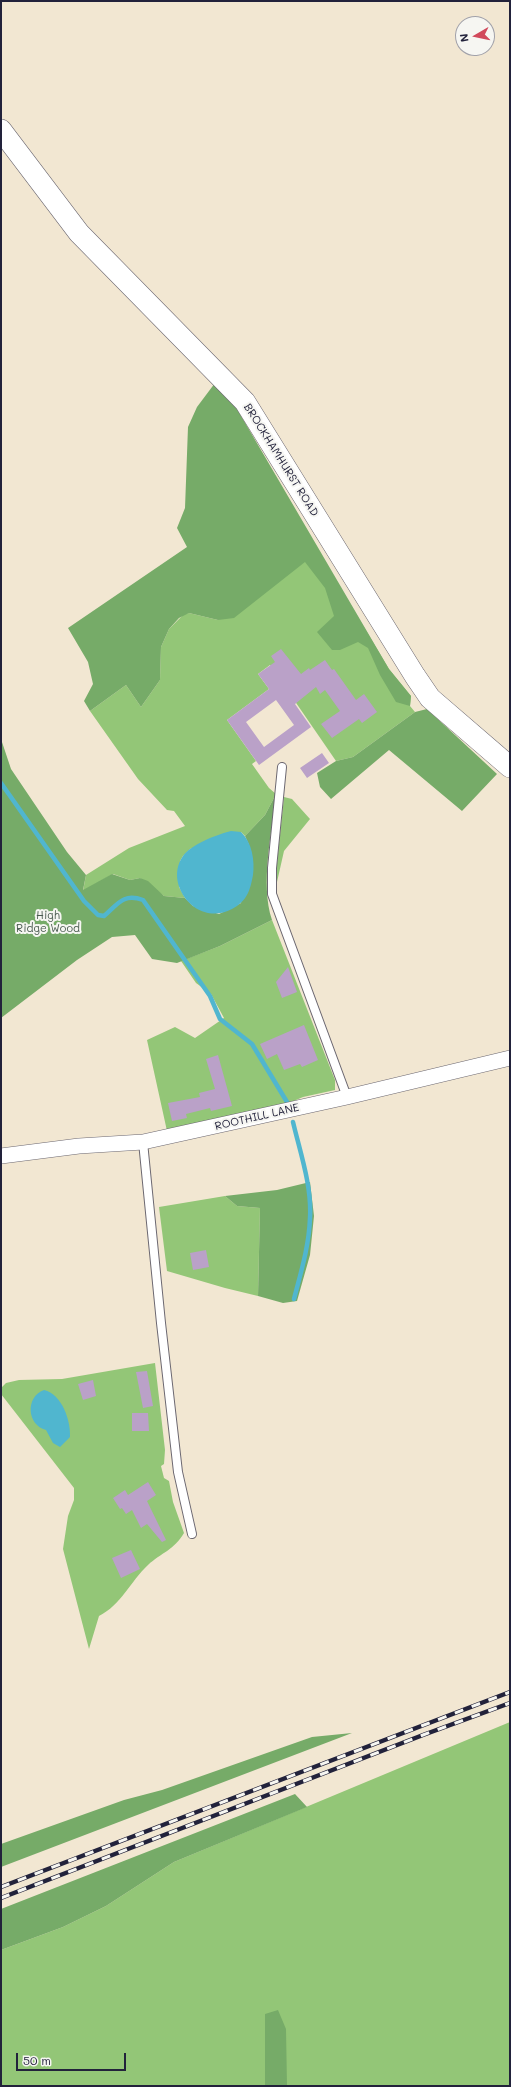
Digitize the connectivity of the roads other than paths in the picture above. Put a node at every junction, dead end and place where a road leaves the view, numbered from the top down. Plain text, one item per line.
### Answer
1 (1, 130) edge
2 (282, 767) dead end
3 (510, 767) edge
4 (510, 1058) edge
5 (347, 1097) junction
6 (143, 1142) junction
7 (1, 1156) edge
8 (192, 1534) dead end

1 - 3 street, BROCKHAMHURST ROAD
2 - 5 lane
4 - 5 street, ROOTHILL LANE
5 - 6 street, ROOTHILL LANE
6 - 7 street, ROOTHILL LANE
6 - 8 lane

